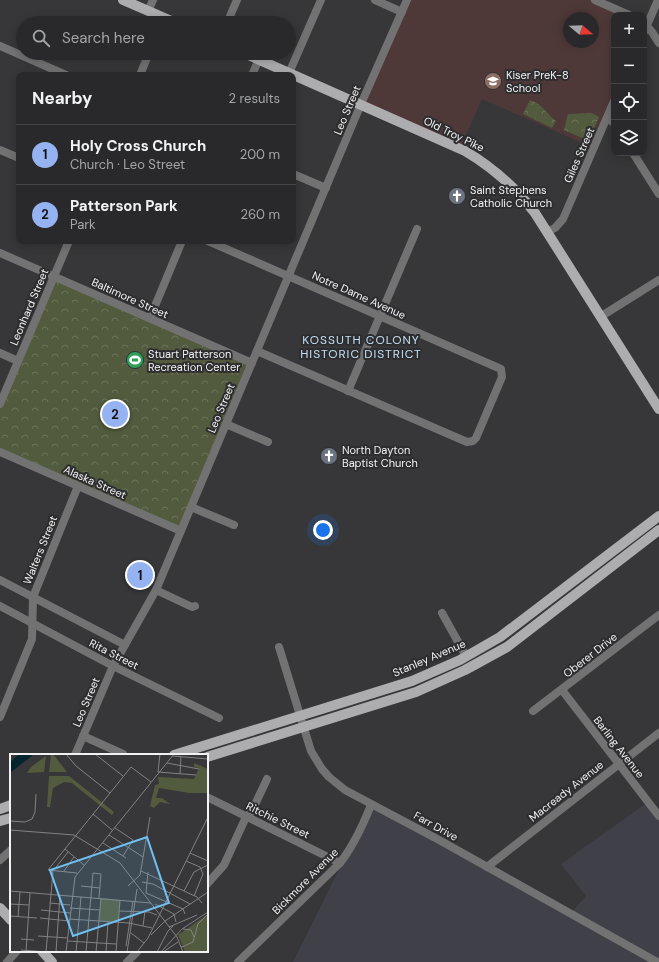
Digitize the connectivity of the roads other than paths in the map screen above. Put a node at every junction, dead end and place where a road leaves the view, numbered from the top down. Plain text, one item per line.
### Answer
1 (123, 0) edge
2 (153, 0) edge
3 (237, 0) edge
4 (321, 0) edge
5 (375, 0) edge
6 (407, 0) edge
7 (595, 0) edge
8 (658, 0) edge
9 (148, 11) junction
10 (402, 12) junction
11 (622, 12) edge
12 (156, 16) edge
13 (230, 16) edge
14 (647, 23) edge
15 (647, 29) edge
16 (659, 43) edge
17 (0, 46) edge
18 (16, 53) edge
19 (296, 57) edge
20 (32, 60) edge
21 (146, 60) edge
22 (259, 60) edge
23 (261, 60) edge
24 (295, 60) edge
25 (59, 72) edge
26 (141, 72) edge
27 (253, 72) edge
28 (287, 72) edge
29 (289, 72) edge
30 (296, 76) edge
31 (361, 104) junction
32 (610, 121) edge
33 (0, 150) edge
34 (635, 156) edge
35 (16, 157) edge
36 (296, 175) edge
37 (326, 188) junction
38 (659, 194) edge
39 (417, 229) dead end
40 (547, 232) junction
41 (68, 244) edge
42 (181, 244) edge
43 (215, 244) edge
44 (0, 253) edge
45 (54, 276) junction
46 (288, 276) junction
47 (659, 280) edge
48 (380, 316) junction
49 (600, 317) junction
50 (150, 318) junction
51 (257, 351) junction
52 (0, 353) edge
53 (18, 361) junction
54 (252, 363) junction
55 (348, 391) junction
56 (0, 404) edge
57 (659, 410) edge
58 (226, 424) junction
59 (268, 442) dead end
60 (0, 452) edge
61 (78, 486) junction
62 (191, 507) junction
63 (659, 516) edge
64 (234, 525) dead end
65 (659, 530) edge
66 (181, 531) junction
67 (0, 580) edge
68 (156, 590) junction
69 (33, 597) junction
70 (0, 606) edge
71 (195, 606) dead end
72 (442, 613) dead end
73 (659, 616) edge
74 (32, 625) junction
75 (126, 645) junction
76 (279, 647) dead end
77 (466, 656) junction
78 (113, 666) junction
79 (562, 690) junction
80 (534, 711) dead end
81 (300, 715) junction
82 (0, 717) edge
83 (219, 718) dead end
84 (304, 727) junction
85 (659, 733) edge
86 (83, 736) junction
87 (75, 754) edge
88 (123, 754) edge
89 (177, 754) edge
90 (208, 757) edge
91 (619, 764) junction
92 (267, 779) dead end
93 (208, 798) edge
94 (10, 805) edge
95 (371, 805) junction
96 (0, 809) edge
97 (659, 816) edge
98 (246, 817) junction
99 (10, 818) edge
100 (0, 821) edge
101 (10, 851) edge
102 (0, 860) edge
103 (340, 863) junction
104 (487, 867) junction
105 (208, 883) edge
106 (0, 908) edge
107 (10, 919) edge
108 (16, 952) edge
109 (43, 952) edge
110 (137, 952) edge
111 (7, 962) edge
112 (52, 962) edge
113 (127, 962) edge
114 (238, 962) edge
115 (657, 962) edge

1 - 9 main road
2 - 9 street
3 - 13 street
4 - 19 street
5 - 10 street
6 - 10 street, Leo Street
7 - 11 street
8 - 14 street
9 - 12 main road
10 - 31 street, Leo Street
15 - 16 street
17 - 18 street
20 - 25 street
21 - 26 street
22 - 27 street
23 - 28 main road, Old Troy Pike
24 - 29 street
30 - 31 main road, Old Troy Pike
31 - 37 street, Leo Street
31 - 40 main road, Old Troy Pike
32 - 40 street, Giles Street
33 - 35 street
34 - 38 street
36 - 37 street
37 - 46 street, Leo Street
39 - 48 street
40 - 49 main road, Old Troy Pike
41 - 45 street, Leonhard Street
42 - 50 street
43 - 46 street, Notre Dame Avenue
44 - 45 street, Baltimore Street
45 - 50 street, Baltimore Street
45 - 53 street, Leonhard Street
46 - 48 street, Notre Dame Avenue
46 - 51 street, Leo Street
47 - 49 street
48 - 55 street
48 - 55 street, Notre Dame Avenue
49 - 57 main road, Old Troy Pike
50 - 54 street, Baltimore Street
51 - 54 street, Leo Street
51 - 55 street
52 - 53 street
53 - 56 street, Leonhard Street
54 - 58 street, Leo Street
58 - 59 street
58 - 62 street, Leo Street
60 - 61 street, Alaska Street
61 - 66 street, Alaska Street
61 - 69 street, Walters Street
62 - 64 street
62 - 66 street, Leo Street
63 - 77 main road, Stanley Avenue
65 - 84 main road
66 - 68 street, Leo Street
67 - 69 street, Rita Street
68 - 71 street
68 - 75 street, Leo Street
69 - 74 street, Walters Street
69 - 75 street, Rita Street
70 - 74 street, Rita Street
72 - 77 street
73 - 79 street, Oberer Drive
74 - 78 street, Rita Street
74 - 82 street, Walters Street
75 - 78 street, Leo Street
76 - 81 street, Farr Drive
77 - 81 main road, Stanley Avenue
78 - 83 street, Rita Street
78 - 86 street, Leo Street
79 - 80 street, Oberer Drive
79 - 91 street, Barling Avenue
81 - 84 street, Farr Drive
81 - 89 main road, Stanley Avenue
84 - 90 main road
84 - 95 street, Farr Drive
85 - 91 street, Macready Avenue
86 - 87 street, Leo Street
86 - 88 street
91 - 97 street, Barling Avenue
91 - 104 street, Macready Avenue
92 - 98 street
93 - 98 street, Ritchie Street
94 - 96 main road
95 - 103 street, Bickmore Avenue
95 - 104 street, Farr Drive
98 - 103 street, Ritchie Street
98 - 105 street
99 - 100 main road
101 - 102 street
103 - 114 street, Bickmore Avenue
104 - 115 street, Farr Drive
106 - 107 main road
108 - 111 street
109 - 112 main road
110 - 113 street

